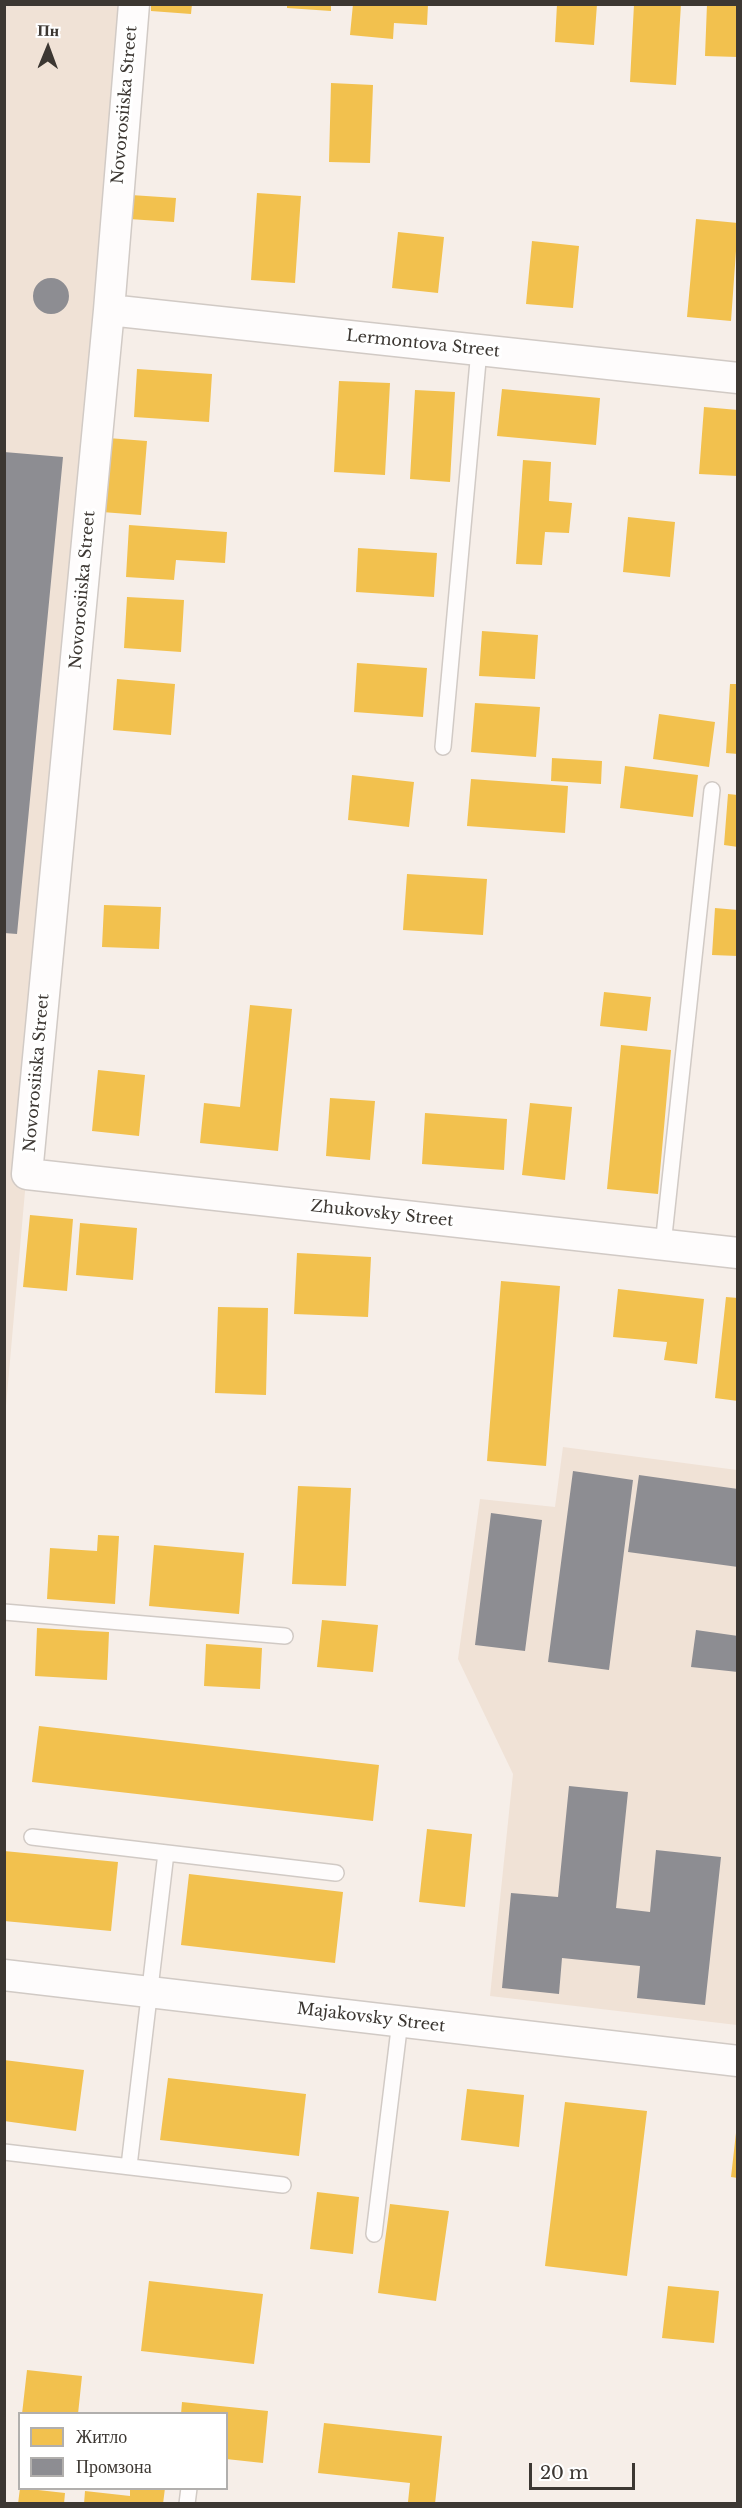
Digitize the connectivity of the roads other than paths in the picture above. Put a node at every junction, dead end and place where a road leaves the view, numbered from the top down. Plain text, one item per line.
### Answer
1 (134, 4) edge
2 (109, 310) junction
3 (479, 350) junction
4 (738, 378) edge
5 (443, 747) dead end
6 (712, 790) dead end
7 (27, 1174) joint
8 (663, 1245) junction
9 (738, 1253) edge
10 (4, 1612) edge
11 (285, 1636) dead end
12 (32, 1837) dead end
13 (166, 1853) junction
14 (336, 1873) dead end
15 (4, 1975) edge
16 (150, 1992) junction
17 (400, 2021) junction
18 (738, 2061) edge
19 (4, 2152) edge
20 (129, 2166) junction
21 (282, 2185) dead end
22 (374, 2234) dead end

1 - 2 street, Novorosiiska Street
2 - 3 street, Lermontova Street
2 - 7 street, Novorosiiska Street
3 - 4 street, Lermontova Street
3 - 5 lane
6 - 8 lane
7 - 8 street, Zhukovsky Street
8 - 9 street, Zhukovsky Street
10 - 11 lane
12 - 13 lane
13 - 14 lane
13 - 16 lane
15 - 16 street, Majakovsky Street
16 - 17 street, Majakovsky Street
16 - 20 lane
17 - 18 street, Majakovsky Street
17 - 22 lane
19 - 20 lane
20 - 21 lane

